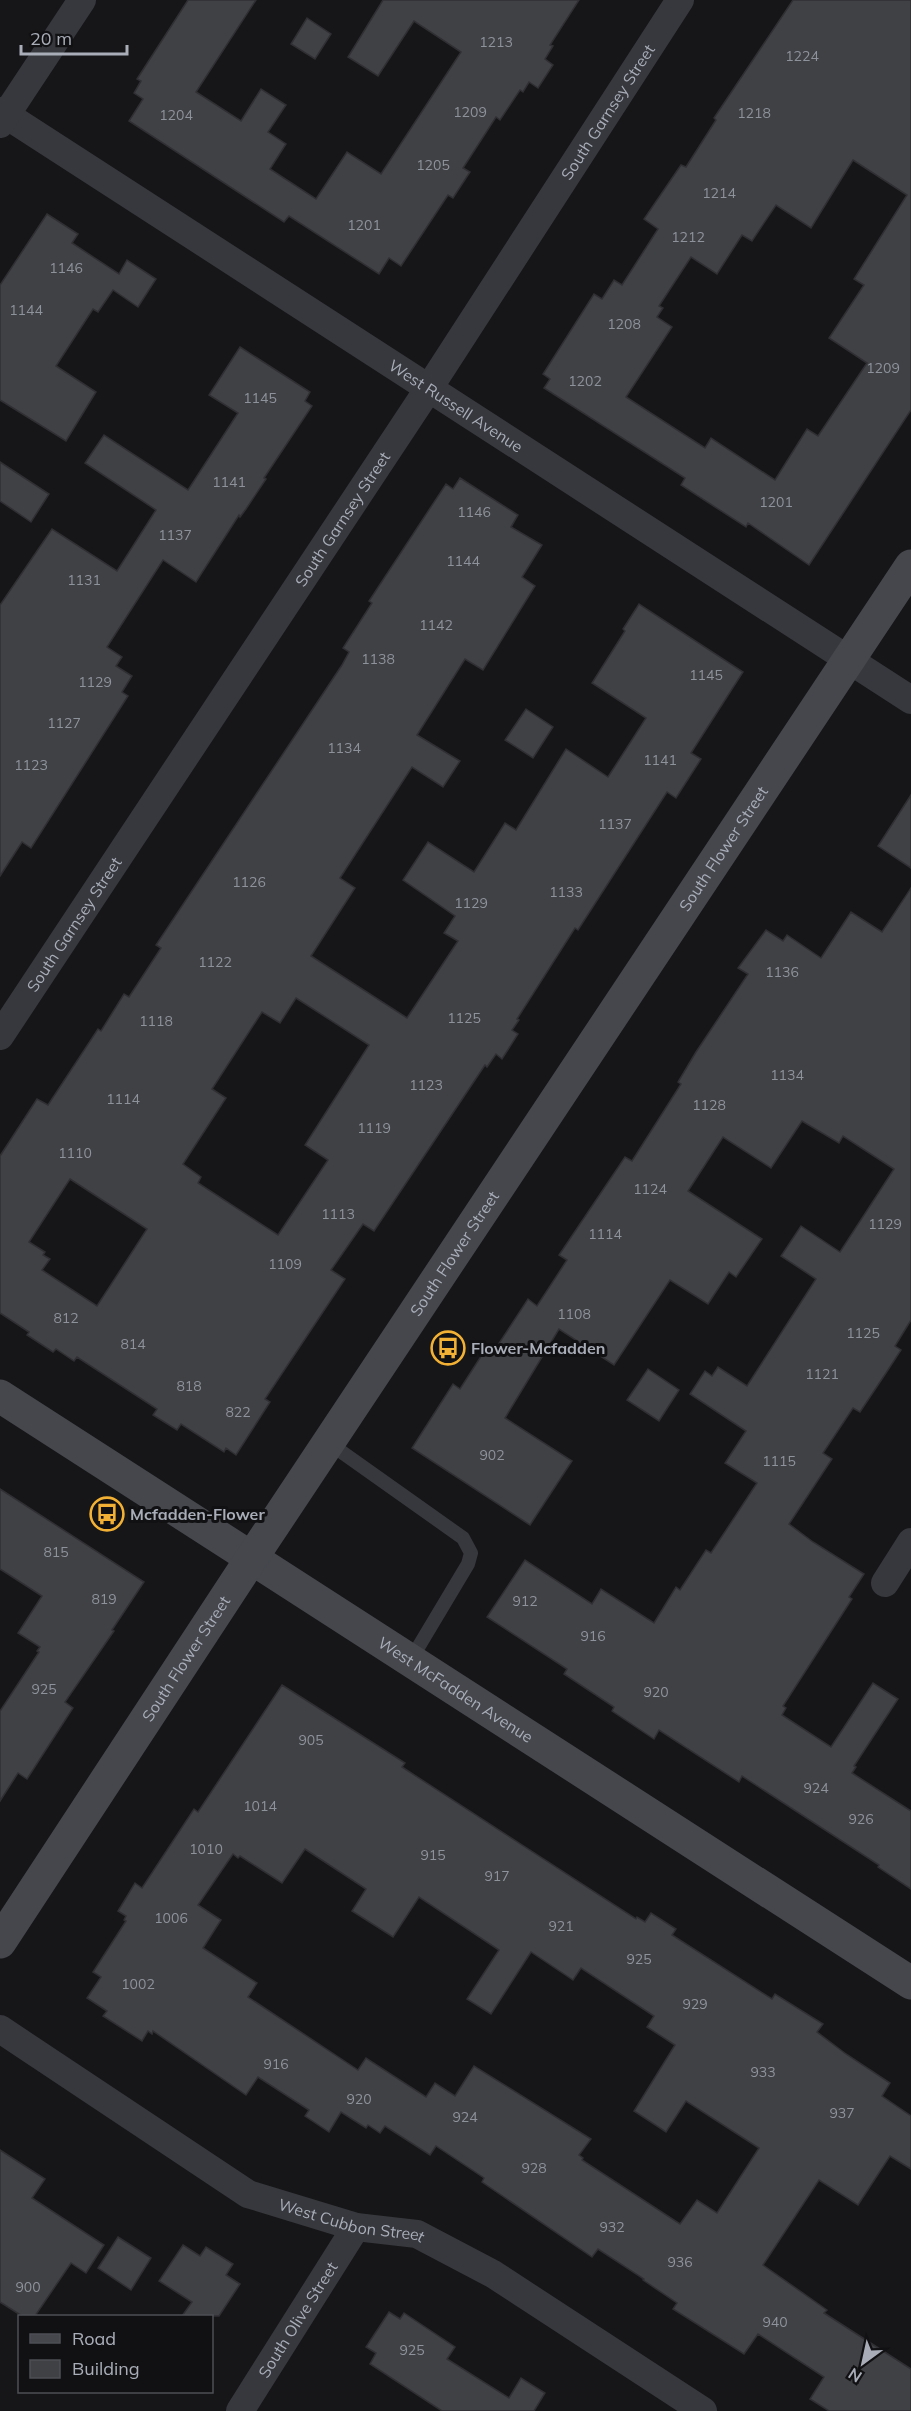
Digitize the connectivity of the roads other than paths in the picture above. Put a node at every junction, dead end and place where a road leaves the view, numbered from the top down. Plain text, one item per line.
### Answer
1 (82, 0) edge
2 (680, 0) edge
3 (2, 116) edge
4 (429, 388) junction
5 (911, 566) edge
6 (850, 660) junction
7 (911, 700) edge
8 (0, 1036) edge
9 (0, 1396) edge
10 (329, 1443) junction
11 (911, 1542) edge
12 (251, 1559) junction
13 (885, 1583) dead end
14 (410, 1661) junction
15 (0, 1942) edge
16 (911, 1983) edge
17 (0, 2029) edge
18 (356, 2227) junction
19 (240, 2411) edge
20 (703, 2411) edge

1 - 3 street
2 - 4 street, South Garnsey Street
3 - 4 street, West Russell Avenue
4 - 6 street, West Russell Avenue
4 - 8 street, South Garnsey Street
5 - 6 street, South Flower Street
6 - 7 street, West Russell Avenue
6 - 10 street, South Flower Street
9 - 12 street, West McFadden Avenue
10 - 12 street, South Flower Street
10 - 14 lane
11 - 13 street
12 - 14 street, West McFadden Avenue
12 - 15 street, South Flower Street
14 - 16 street, West McFadden Avenue
17 - 18 street, West Cubbon Street
18 - 19 street, South Olive Street
18 - 20 street, West Cubbon Street

